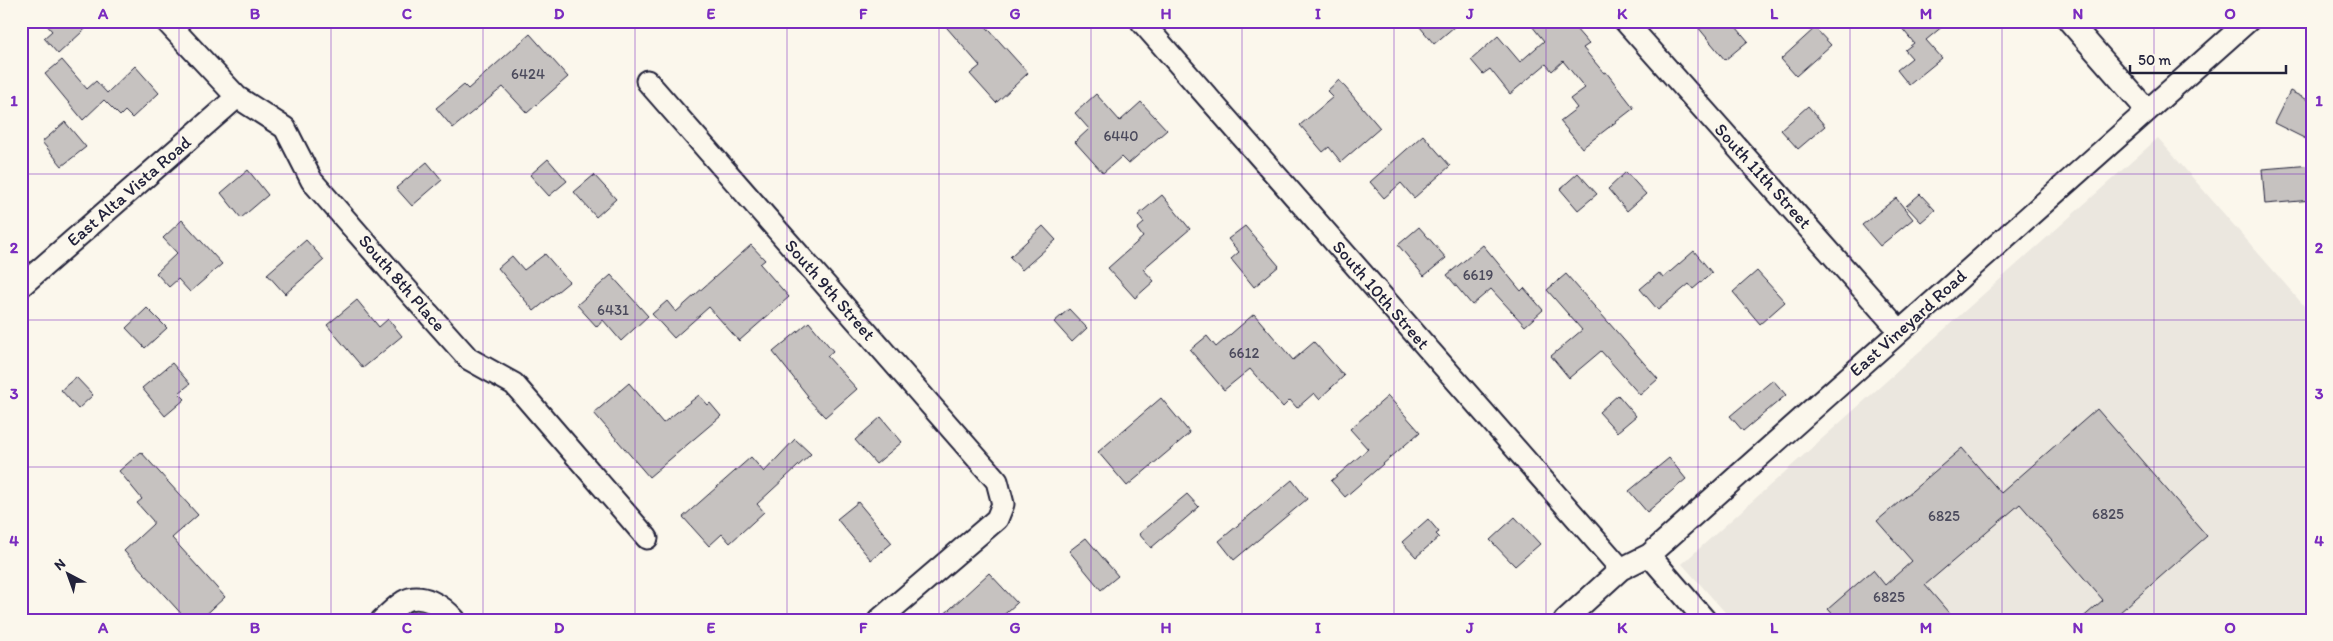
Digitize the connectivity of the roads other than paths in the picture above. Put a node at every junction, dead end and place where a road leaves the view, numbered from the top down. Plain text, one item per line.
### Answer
1 (166, 21) edge
2 (1141, 21) edge
3 (1626, 21) edge
4 (2069, 21) edge
5 (2248, 21) edge
6 (647, 81) dead end
7 (237, 97) junction
8 (2146, 110) junction
9 (21, 286) edge
10 (1900, 331) junction
11 (647, 538) dead end
12 (1649, 555) junction
13 (1622, 570) junction
14 (382, 620) edge
15 (454, 620) edge
16 (879, 620) edge
17 (1565, 620) edge
18 (1705, 620) edge

1 - 7 street, South 8th Place
2 - 13 street, South 10th Street
3 - 10 street, South 11th Street
4 - 8 street
5 - 8 street, East Vineyard Road
6 - 16 street, South 9th Street
7 - 9 street, East Alta Vista Road
7 - 11 street, South 8th Place
8 - 10 street, East Vineyard Road
10 - 12 street, East Vineyard Road
12 - 13 street, East Vineyard Road
12 - 18 street
13 - 17 street, East Vineyard Road
14 - 15 street

